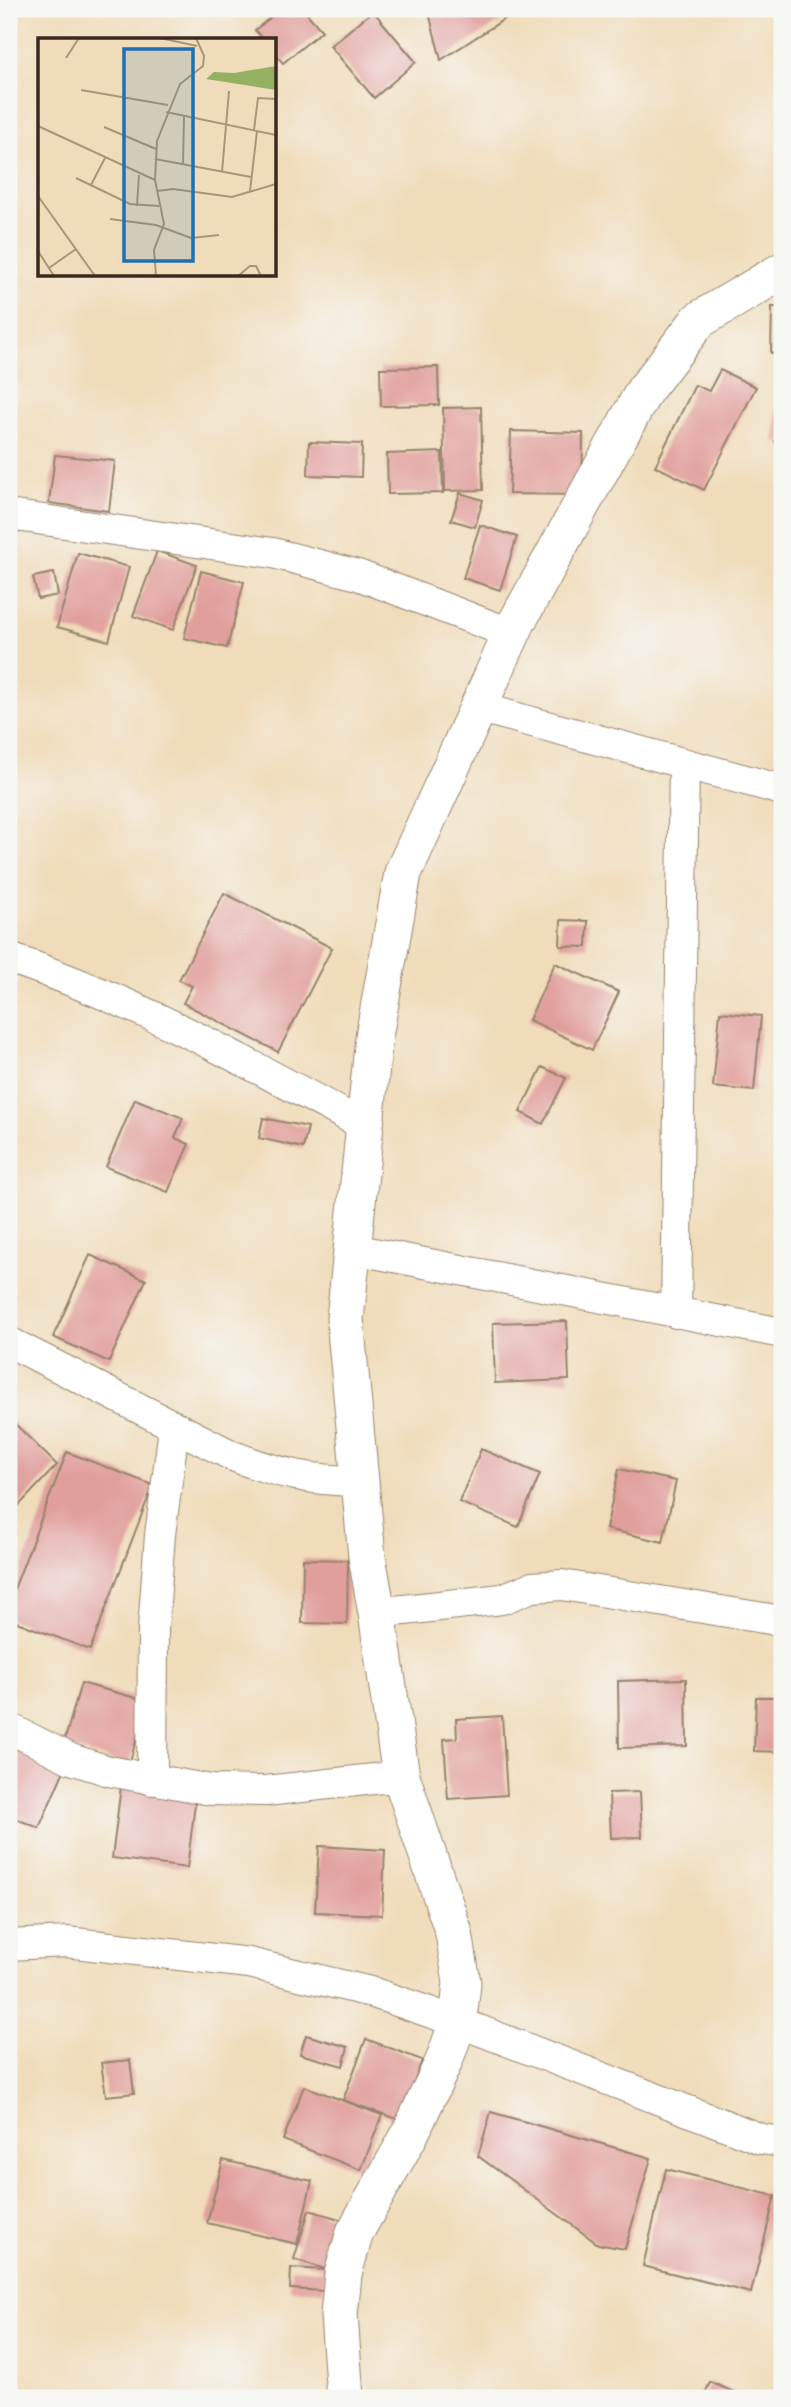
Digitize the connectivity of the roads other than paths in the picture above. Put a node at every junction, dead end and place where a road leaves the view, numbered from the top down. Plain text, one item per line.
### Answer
1 (782, 271) edge
2 (9, 515) edge
3 (512, 634) junction
4 (477, 707) junction
5 (684, 764) junction
6 (782, 790) edge
7 (9, 958) edge
8 (365, 1126) junction
9 (353, 1249) junction
10 (676, 1313) junction
11 (782, 1333) edge
12 (9, 1342) edge
13 (174, 1428) junction
14 (359, 1480) junction
15 (377, 1613) junction
16 (782, 1620) edge
17 (9, 1728) edge
18 (401, 1776) junction
19 (152, 1780) junction
20 (9, 1945) edge
21 (458, 2022) junction
22 (782, 2142) edge
23 (345, 2398) edge

1 - 3 street
2 - 3 street
3 - 4 street
4 - 5 street
4 - 8 street
5 - 6 street
5 - 10 street
7 - 8 street
8 - 9 street
9 - 10 street
9 - 14 street
10 - 11 street
12 - 13 street
13 - 14 street
13 - 19 street
14 - 15 street
15 - 16 street
15 - 18 street
17 - 19 street
18 - 19 street
18 - 21 street
20 - 21 street
21 - 22 street
21 - 23 street

